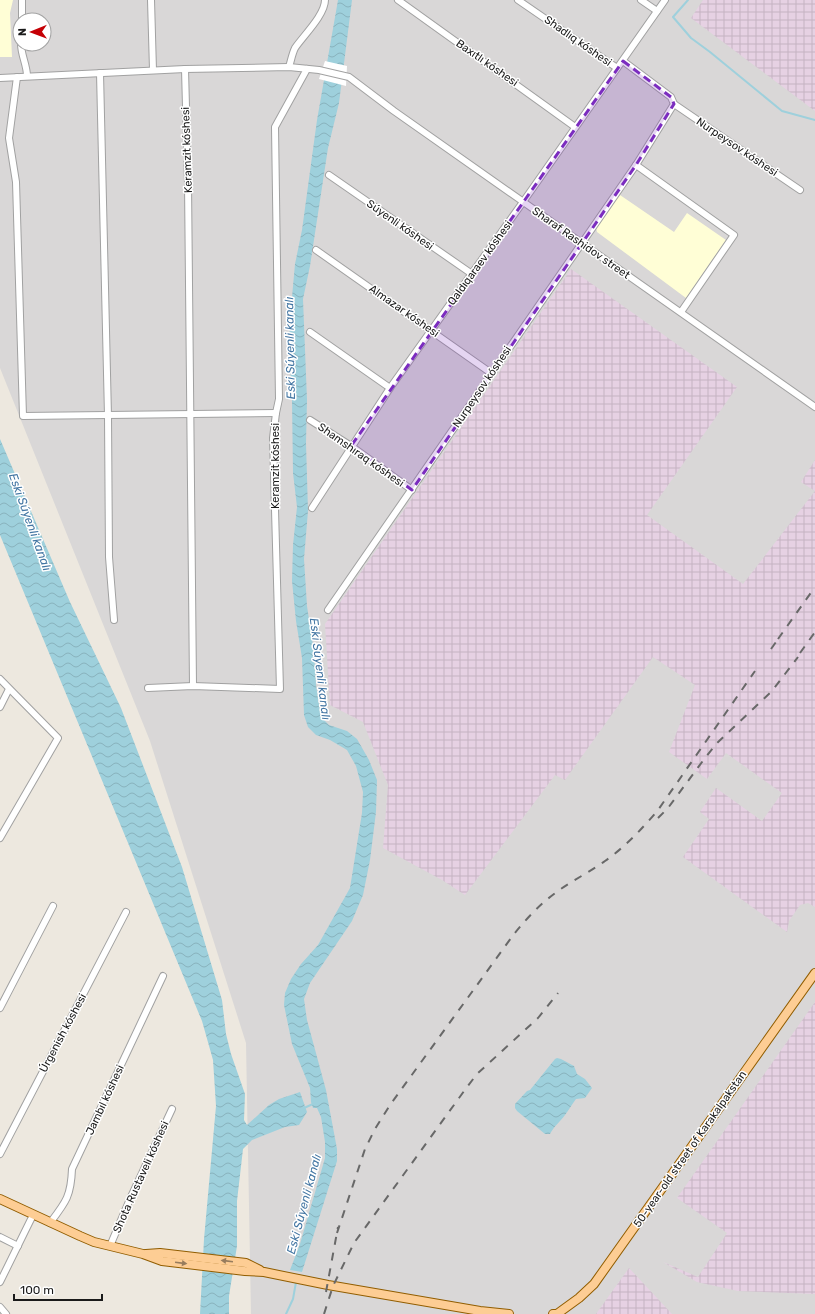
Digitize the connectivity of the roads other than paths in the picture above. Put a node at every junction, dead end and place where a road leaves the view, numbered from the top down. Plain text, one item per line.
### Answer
1 (22, 0) edge
2 (151, 0) edge
3 (325, 0) edge
4 (398, 0) edge
5 (518, 0) edge
6 (641, 0) edge
7 (665, 0) edge
8 (657, 11) junction
9 (22, 12) edge
10 (21, 52) edge
11 (623, 61) junction
12 (289, 67) junction
13 (617, 68) junction
14 (185, 69) junction
15 (307, 69) junction
16 (153, 70) junction
17 (100, 73) junction
18 (27, 76) junction
19 (17, 77) junction
20 (0, 78) edge
21 (674, 104) junction
22 (575, 126) junction
23 (636, 165) junction
24 (329, 175) dead end
25 (800, 190) dead end
26 (523, 202) junction
27 (581, 243) junction
28 (316, 250) dead end
29 (472, 274) junction
30 (681, 312) junction
31 (432, 330) junction
32 (310, 332) dead end
33 (492, 373) junction
34 (390, 388) junction
35 (815, 406) edge
36 (276, 413) junction
37 (191, 414) junction
38 (108, 416) junction
39 (310, 420) dead end
40 (351, 446) junction
41 (412, 490) junction
42 (312, 508) dead end
43 (328, 610) dead end
44 (114, 620) dead end
45 (0, 679) edge
46 (193, 686) junction
47 (148, 688) dead end
48 (9, 689) junction
49 (0, 707) edge
50 (0, 838) edge
51 (53, 906) dead end
52 (126, 912) dead end
53 (815, 973) edge
54 (163, 976) dead end
55 (0, 1008) edge
56 (172, 1109) dead end
57 (0, 1154) edge
58 (0, 1199) edge
59 (33, 1215) junction
60 (50, 1223) junction
61 (0, 1237) edge
62 (18, 1246) junction
63 (110, 1246) junction
64 (0, 1282) edge
65 (0, 1307) edge
66 (6, 1314) edge
67 (509, 1314) edge
68 (553, 1314) edge

1 - 9 street
2 - 16 street
3 - 12 street
4 - 22 street, Baxıtlı kóshesi
5 - 13 street, Shadlıq kóshesi
6 - 8 street
7 - 8 street, Qaldıqaraev kóshesi
8 - 11 street, Qaldıqaraev kóshesi
10 - 18 street
11 - 13 street, Qaldıqaraev kóshesi
11 - 21 street, Nurpeysov kóshesi
12 - 14 street
12 - 15 street
13 - 22 street, Qaldıqaraev kóshesi
14 - 16 street
14 - 37 street, Keramzit kóshesi
15 - 26 street, Sharaf Rashidov street
15 - 36 street, Keramzit kóshesi
16 - 17 street
17 - 18 street
17 - 38 street
18 - 19 street
19 - 20 street
19 - 38 street
21 - 23 street, Nurpeysov kóshesi
21 - 25 street, Nurpeysov kóshesi
22 - 26 street, Qaldıqaraev kóshesi
23 - 27 street, Nurpeysov kóshesi
23 - 30 street
24 - 29 street, Súyenli kóshesi
26 - 27 street, Sharaf Rashidov street
26 - 29 street, Qaldıqaraev kóshesi
27 - 30 street, Sharaf Rashidov street
27 - 33 street, Nurpeysov kóshesi
28 - 31 street, Almazar kóshesi
29 - 31 street, Qaldıqaraev kóshesi
30 - 35 street, Sharaf Rashidov street
31 - 33 street, Almazar kóshesi
31 - 34 street, Qaldıqaraev kóshesi
32 - 34 street
33 - 41 street, Nurpeysov kóshesi
34 - 40 street, Qaldıqaraev kóshesi
36 - 37 street
36 - 46 street, Keramzit kóshesi
37 - 38 street
37 - 46 street, Keramzit kóshesi
38 - 44 street
39 - 40 street, Shamshıraq kóshesi
40 - 41 street, Shamshıraq kóshesi
40 - 42 street, Qaldıqaraev kóshesi
41 - 43 street, Nurpeysov kóshesi
45 - 48 street
46 - 47 street, Keramzit kóshesi
48 - 49 street
48 - 50 street
51 - 55 street
52 - 57 street, Úrgenish kóshesi
53 - 68 main road, 50-year-old street of Karakalpakstan
54 - 60 street, Jambıl kóshesi
56 - 63 street, Shota Rustaveli kóshesi
58 - 59 main road
59 - 60 main road
59 - 62 street
60 - 63 main road
61 - 62 street
62 - 64 street
63 - 67 main road
65 - 66 street

